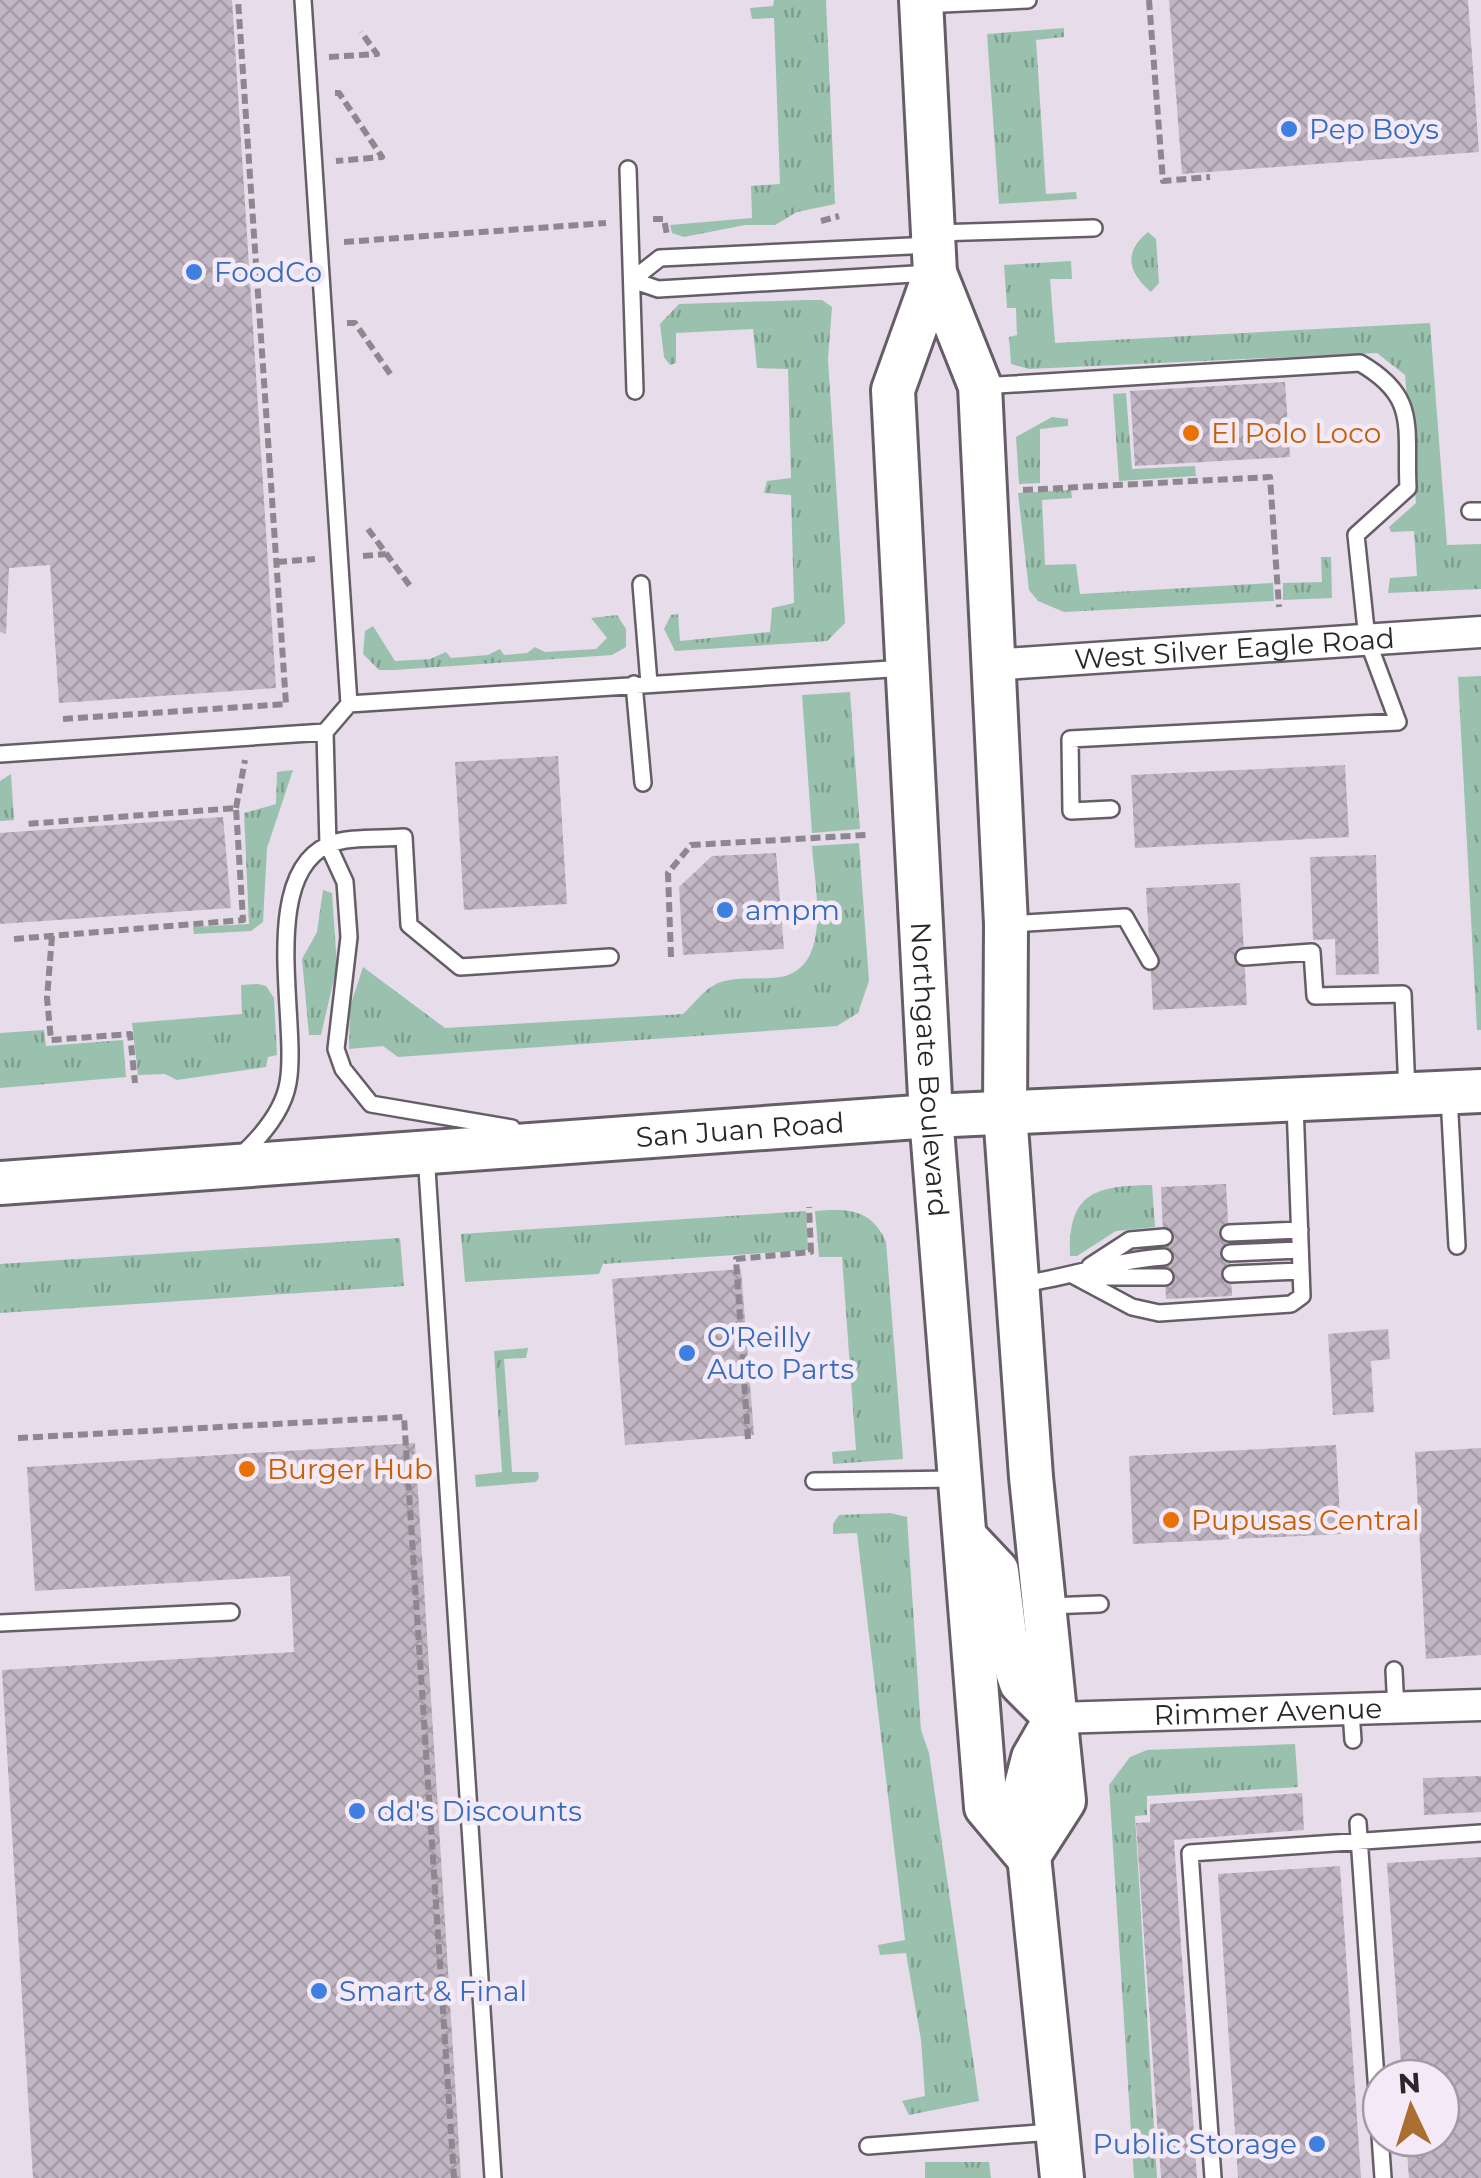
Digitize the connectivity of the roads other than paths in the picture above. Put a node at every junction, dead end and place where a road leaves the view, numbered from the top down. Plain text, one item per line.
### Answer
1 (303, 0) edge
2 (1028, 0) edge
3 (921, 2) edge
4 (628, 169) dead end
5 (1094, 228) dead end
6 (935, 250) junction
7 (632, 280) junction
8 (980, 386) junction
9 (635, 392) dead end
10 (641, 584) dead end
11 (1481, 632) edge
12 (1367, 639) junction
13 (990, 664) junction
14 (906, 668) junction
15 (642, 684) junction
16 (349, 704) junction
17 (324, 732) junction
18 (0, 754) edge
19 (642, 783) dead end
20 (1112, 808) dead end
21 (328, 844) junction
22 (1006, 924) junction
23 (610, 956) dead end
24 (1244, 957) dead end
25 (1150, 961) dead end
26 (1446, 1093) edge
27 (1295, 1097) junction
28 (1005, 1112) junction
29 (931, 1116) junction
30 (596, 1138) junction
31 (426, 1150) junction
32 (230, 1165) junction
33 (0, 1183) edge
34 (1300, 1230) junction
35 (1229, 1233) dead end
36 (1164, 1237) dead end
37 (1458, 1246) dead end
38 (1300, 1250) junction
39 (1230, 1253) dead end
40 (1164, 1257) dead end
41 (1301, 1271) junction
42 (1230, 1274) dead end
43 (1074, 1276) junction
44 (1166, 1277) dead end
45 (1018, 1284) junction
46 (962, 1478) junction
47 (814, 1481) dead end
48 (964, 1536) junction
49 (1100, 1604) dead end
50 (1044, 1606) junction
51 (230, 1612) dead end
52 (0, 1623) edge
53 (1394, 1670) dead end
54 (1481, 1705) edge
55 (1396, 1710) junction
56 (1056, 1718) junction
57 (1358, 1824) dead end
58 (1481, 1833) edge
59 (1360, 1842) junction
60 (1028, 1856) junction
61 (1056, 2132) junction
62 (868, 2146) dead end
63 (494, 2178) edge
64 (1062, 2178) edge
65 (1213, 2178) edge
66 (1382, 2178) edge

1 - 16 lane
2 - 3 lane
3 - 6 main road, Northgate Boulevard
4 - 7 lane
5 - 6 lane
6 - 7 lane
6 - 7 lane
6 - 8 main road, Northgate Boulevard
6 - 14 main road, Northgate Boulevard
7 - 9 lane
8 - 12 lane
8 - 13 main road, Northgate Boulevard
10 - 15 lane
11 - 12 street, West Silver Eagle Road
12 - 13 street, West Silver Eagle Road
12 - 20 lane
13 - 22 main road, Northgate Boulevard
14 - 15 lane
14 - 29 main road, Northgate Boulevard
15 - 16 lane
15 - 19 lane
16 - 17 lane
17 - 18 lane
17 - 21 lane
21 - 23 lane
21 - 30 lane
21 - 32 lane
22 - 25 lane
22 - 28 main road, Northgate Boulevard
24 - 26 lane
26 - 27 main road, San Juan Road
26 - 37 lane
27 - 28 main road, San Juan Road
27 - 34 lane
28 - 29 main road, San Juan Road
28 - 45 main road, Northgate Boulevard
29 - 30 main road, San Juan Road
29 - 46 main road, Northgate Boulevard
30 - 31 main road, San Juan Road
31 - 32 main road, San Juan Road
31 - 63 lane
32 - 33 main road, San Juan Road
34 - 35 lane
34 - 38 lane
36 - 43 lane
38 - 39 lane
38 - 41 lane
40 - 43 lane
41 - 42 lane
41 - 43 lane
43 - 44 lane
43 - 45 lane
45 - 50 main road, Northgate Boulevard
46 - 47 lane
46 - 48 main road, Northgate Boulevard
48 - 56 main road
48 - 60 main road, Northgate Boulevard
49 - 50 lane
50 - 56 main road, Northgate Boulevard
51 - 52 lane
53 - 55 lane
54 - 55 street, Rimmer Avenue
55 - 56 street, Rimmer Avenue
56 - 60 main road, Northgate Boulevard
57 - 59 lane
58 - 59 lane
59 - 65 lane
59 - 66 lane
60 - 61 main road
61 - 62 lane
61 - 64 main road

